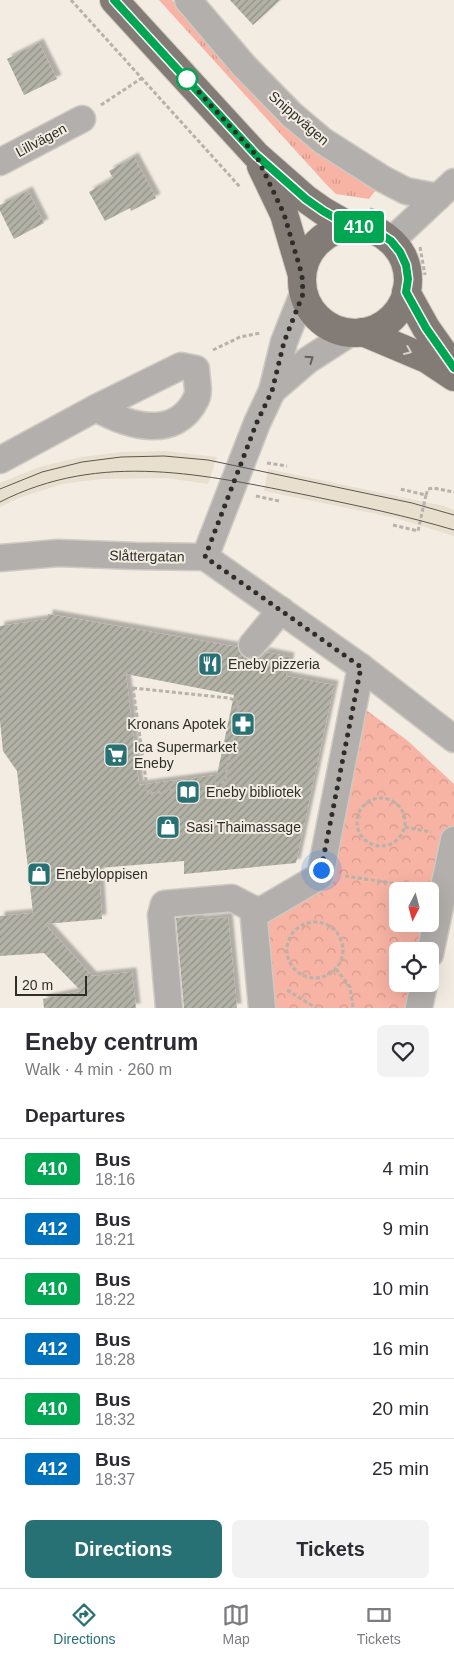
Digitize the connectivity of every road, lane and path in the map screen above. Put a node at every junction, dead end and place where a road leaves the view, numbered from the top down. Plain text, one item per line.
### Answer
1 (71, 0) edge
2 (114, 0) edge
3 (188, 0) edge
4 (142, 78) junction
5 (82, 119) joint
6 (256, 155) junction
7 (0, 162) edge
8 (446, 190) edge
9 (246, 194) dead end
10 (351, 227) junction
11 (391, 241) junction
12 (303, 285) junction
13 (406, 292) junction
14 (356, 332) junction
15 (263, 334) dead end
16 (181, 366) junction
17 (454, 368) edge
18 (454, 377) edge
19 (272, 391) junction
20 (96, 408) junction
21 (0, 460) edge
22 (263, 462) dead end
23 (287, 466) dead end
24 (400, 489) dead end
25 (454, 492) edge
26 (251, 495) dead end
27 (426, 495) junction
28 (279, 501) dead end
29 (393, 525) dead end
30 (205, 557) junction
31 (0, 558) edge
32 (281, 610) junction
33 (252, 645) dead end
34 (361, 667) junction
35 (229, 698) joint
36 (454, 739) edge
37 (405, 827) joint
38 (454, 840) edge
39 (321, 870) junction
40 (443, 892) junction
41 (253, 909) junction
42 (433, 942) edge
43 (336, 968) junction
44 (422, 992) edge
45 (169, 1008) edge
46 (262, 1008) edge
47 (353, 1008) edge
48 (418, 1008) edge

1 - 4 path
2 - 6 main road
3 - 8 street, Snippvägen
4 - 5 path
4 - 9 path
5 - 7 street, Lillvägen
6 - 10 main road
6 - 12 main road
8 - 11 street
10 - 11 main road
10 - 12 main road
11 - 13 main road
12 - 14 main road
12 - 19 street, Slåttergatan
13 - 14 main road
13 - 17 main road
14 -> 18 main road
19 -> 14 street, Slåttergatan
15 - 16 path
16 - 20 street
16 - 20 street
19 - 30 street, Slåttergatan
20 - 21 street
22 - 23 path
24 - 27 path
25 - 27 path
26 - 28 path
27 - 29 path
30 - 31 street, Slåttergatan
30 - 32 street
32 - 33 street
32 - 34 street
34 - 36 street
34 - 39 street
35 - 35 path
37 - 37 path
38 - 40 street
39 - 40 path
39 - 41 street
40 - 42 street
41 - 45 street
41 - 46 street
43 - 43 path
43 - 47 path
44 - 48 street

